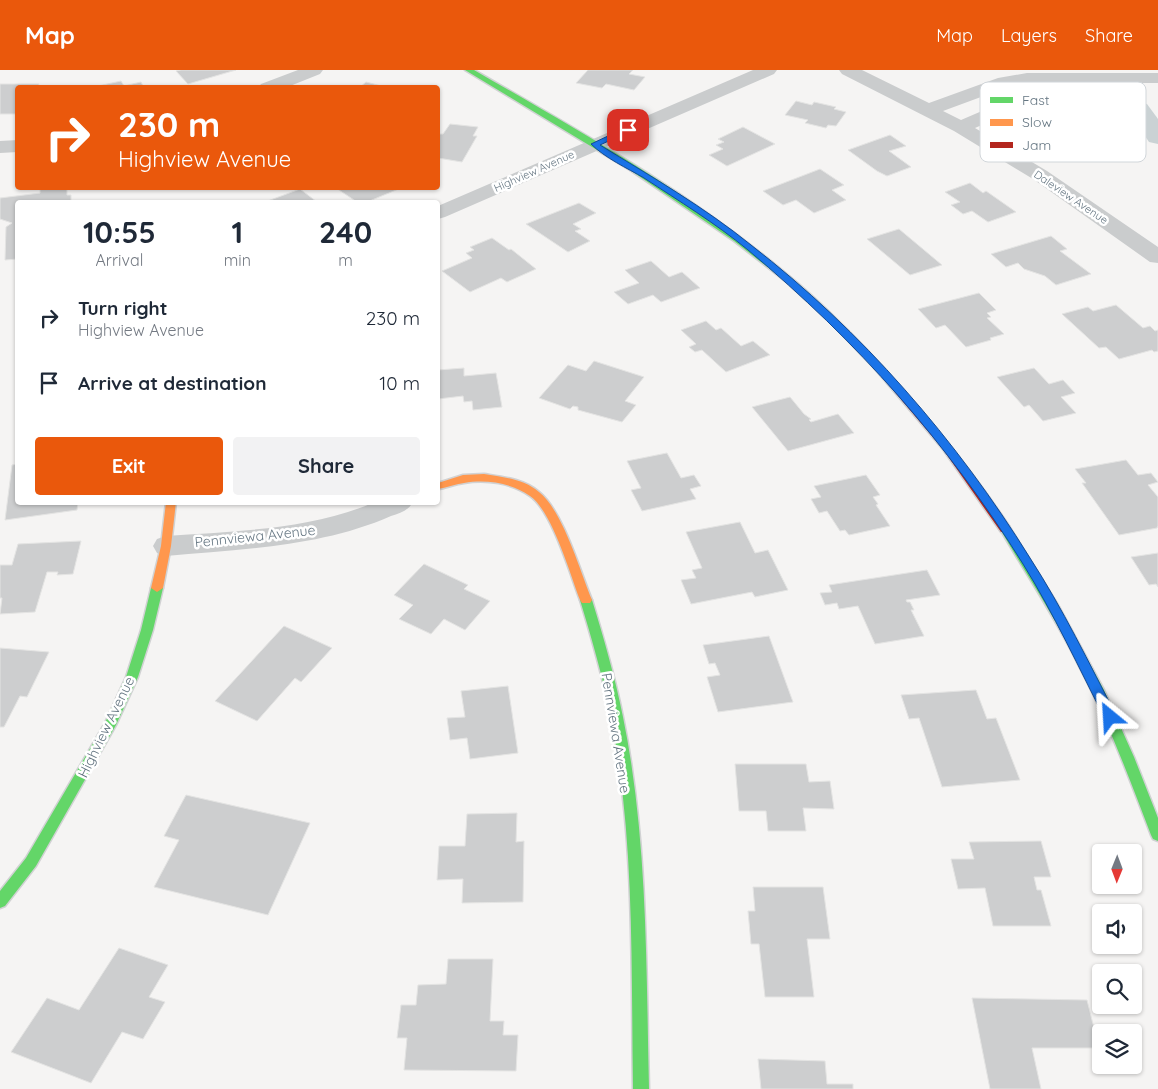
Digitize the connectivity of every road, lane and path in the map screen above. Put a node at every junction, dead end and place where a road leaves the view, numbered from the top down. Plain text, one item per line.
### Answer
1 (314, 70) edge
2 (468, 70) edge
3 (768, 70) edge
4 (848, 70) edge
5 (1114, 78) junction
6 (1158, 78) edge
7 (1004, 82) edge
8 (1090, 82) edge
9 (275, 85) edge
10 (980, 91) edge
11 (928, 110) junction
12 (980, 119) edge
13 (961, 127) junction
14 (980, 139) edge
15 (594, 144) junction
16 (15, 146) edge
17 (0, 147) edge
18 (1019, 162) edge
19 (440, 212) edge
20 (1158, 257) edge
21 (440, 485) edge
22 (171, 505) edge
23 (393, 505) edge
24 (166, 546) junction
25 (1158, 835) edge
26 (0, 902) edge
27 (641, 1089) edge

1 - 9 street
2 - 15 street
3 - 15 street, Highview Avenue
4 - 11 street, Daleview Avenue
5 - 6 street
5 - 7 street
5 - 8 street
10 - 11 street
11 - 13 street, Daleview Avenue
12 - 13 street
13 - 14 street, Daleview Avenue
15 - 19 street, Highview Avenue
15 - 25 street
16 - 17 street
18 - 20 street, Daleview Avenue
21 - 27 street, Pennviewa Avenue
22 - 24 street, Highview Avenue
23 - 24 street, Pennviewa Avenue
24 - 26 street, Highview Avenue

